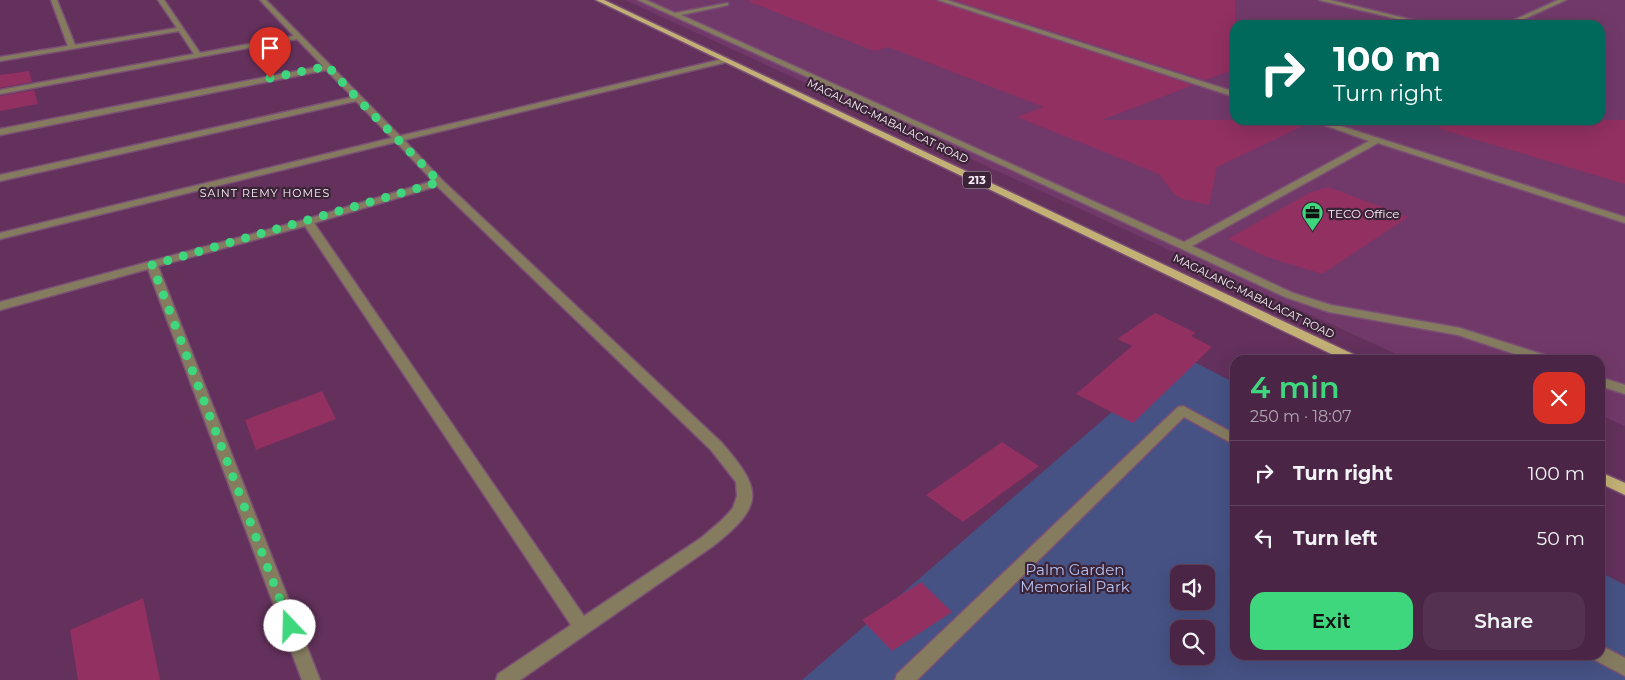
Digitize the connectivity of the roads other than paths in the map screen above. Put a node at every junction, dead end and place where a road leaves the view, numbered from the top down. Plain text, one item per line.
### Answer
1 (54, 0) edge
2 (161, 0) edge
3 (263, 0) edge
4 (599, 0) edge
5 (641, 0) edge
6 (941, 0) edge
7 (1322, 0) edge
8 (1563, 0) edge
9 (726, 4) dead end
10 (674, 15) junction
11 (1408, 20) edge
12 (1517, 20) edge
13 (181, 30) junction
14 (298, 37) junction
15 (72, 47) junction
16 (198, 56) junction
17 (0, 59) edge
18 (724, 60) junction
19 (328, 66) junction
20 (0, 92) edge
21 (1230, 92) edge
22 (356, 99) junction
23 (1330, 125) edge
24 (0, 132) edge
25 (399, 140) junction
26 (1377, 140) junction
27 (0, 178) edge
28 (439, 182) junction
29 (1625, 220) edge
30 (308, 222) junction
31 (0, 236) edge
32 (1186, 245) junction
33 (152, 265) junction
34 (0, 306) edge
35 (1344, 355) edge
36 (1531, 355) edge
37 (1605, 383) edge
38 (1625, 390) edge
39 (1230, 437) edge
40 (1605, 479) edge
41 (1625, 489) edge
42 (582, 627) junction
43 (1605, 656) edge
44 (1625, 668) edge
45 (311, 680) edge
46 (505, 680) edge
47 (904, 680) edge

1 - 15 street
2 - 13 street
3 - 14 street
4 - 18 main road, MAGALANG-MABALACAT ROAD / 213
5 - 10 street
6 - 21 street
7 - 11 street
8 - 12 street
9 - 10 street
10 - 32 street
13 - 15 street
13 - 16 street
14 - 16 street
14 - 19 street
15 - 17 street
16 - 20 street
18 - 25 street
18 - 35 main road, MAGALANG-MABALACAT ROAD / 213
19 - 22 street
19 - 24 street
22 - 25 street
22 - 27 street
23 - 26 street
25 - 28 street
25 - 31 street
26 - 29 street
26 - 32 street
28 - 30 street
28 - 42 street
30 - 33 street
30 - 42 street
32 - 36 street
33 - 34 street
33 - 45 street
37 - 38 street
39 - 47 street
40 - 41 main road
42 - 46 street
43 - 44 street

